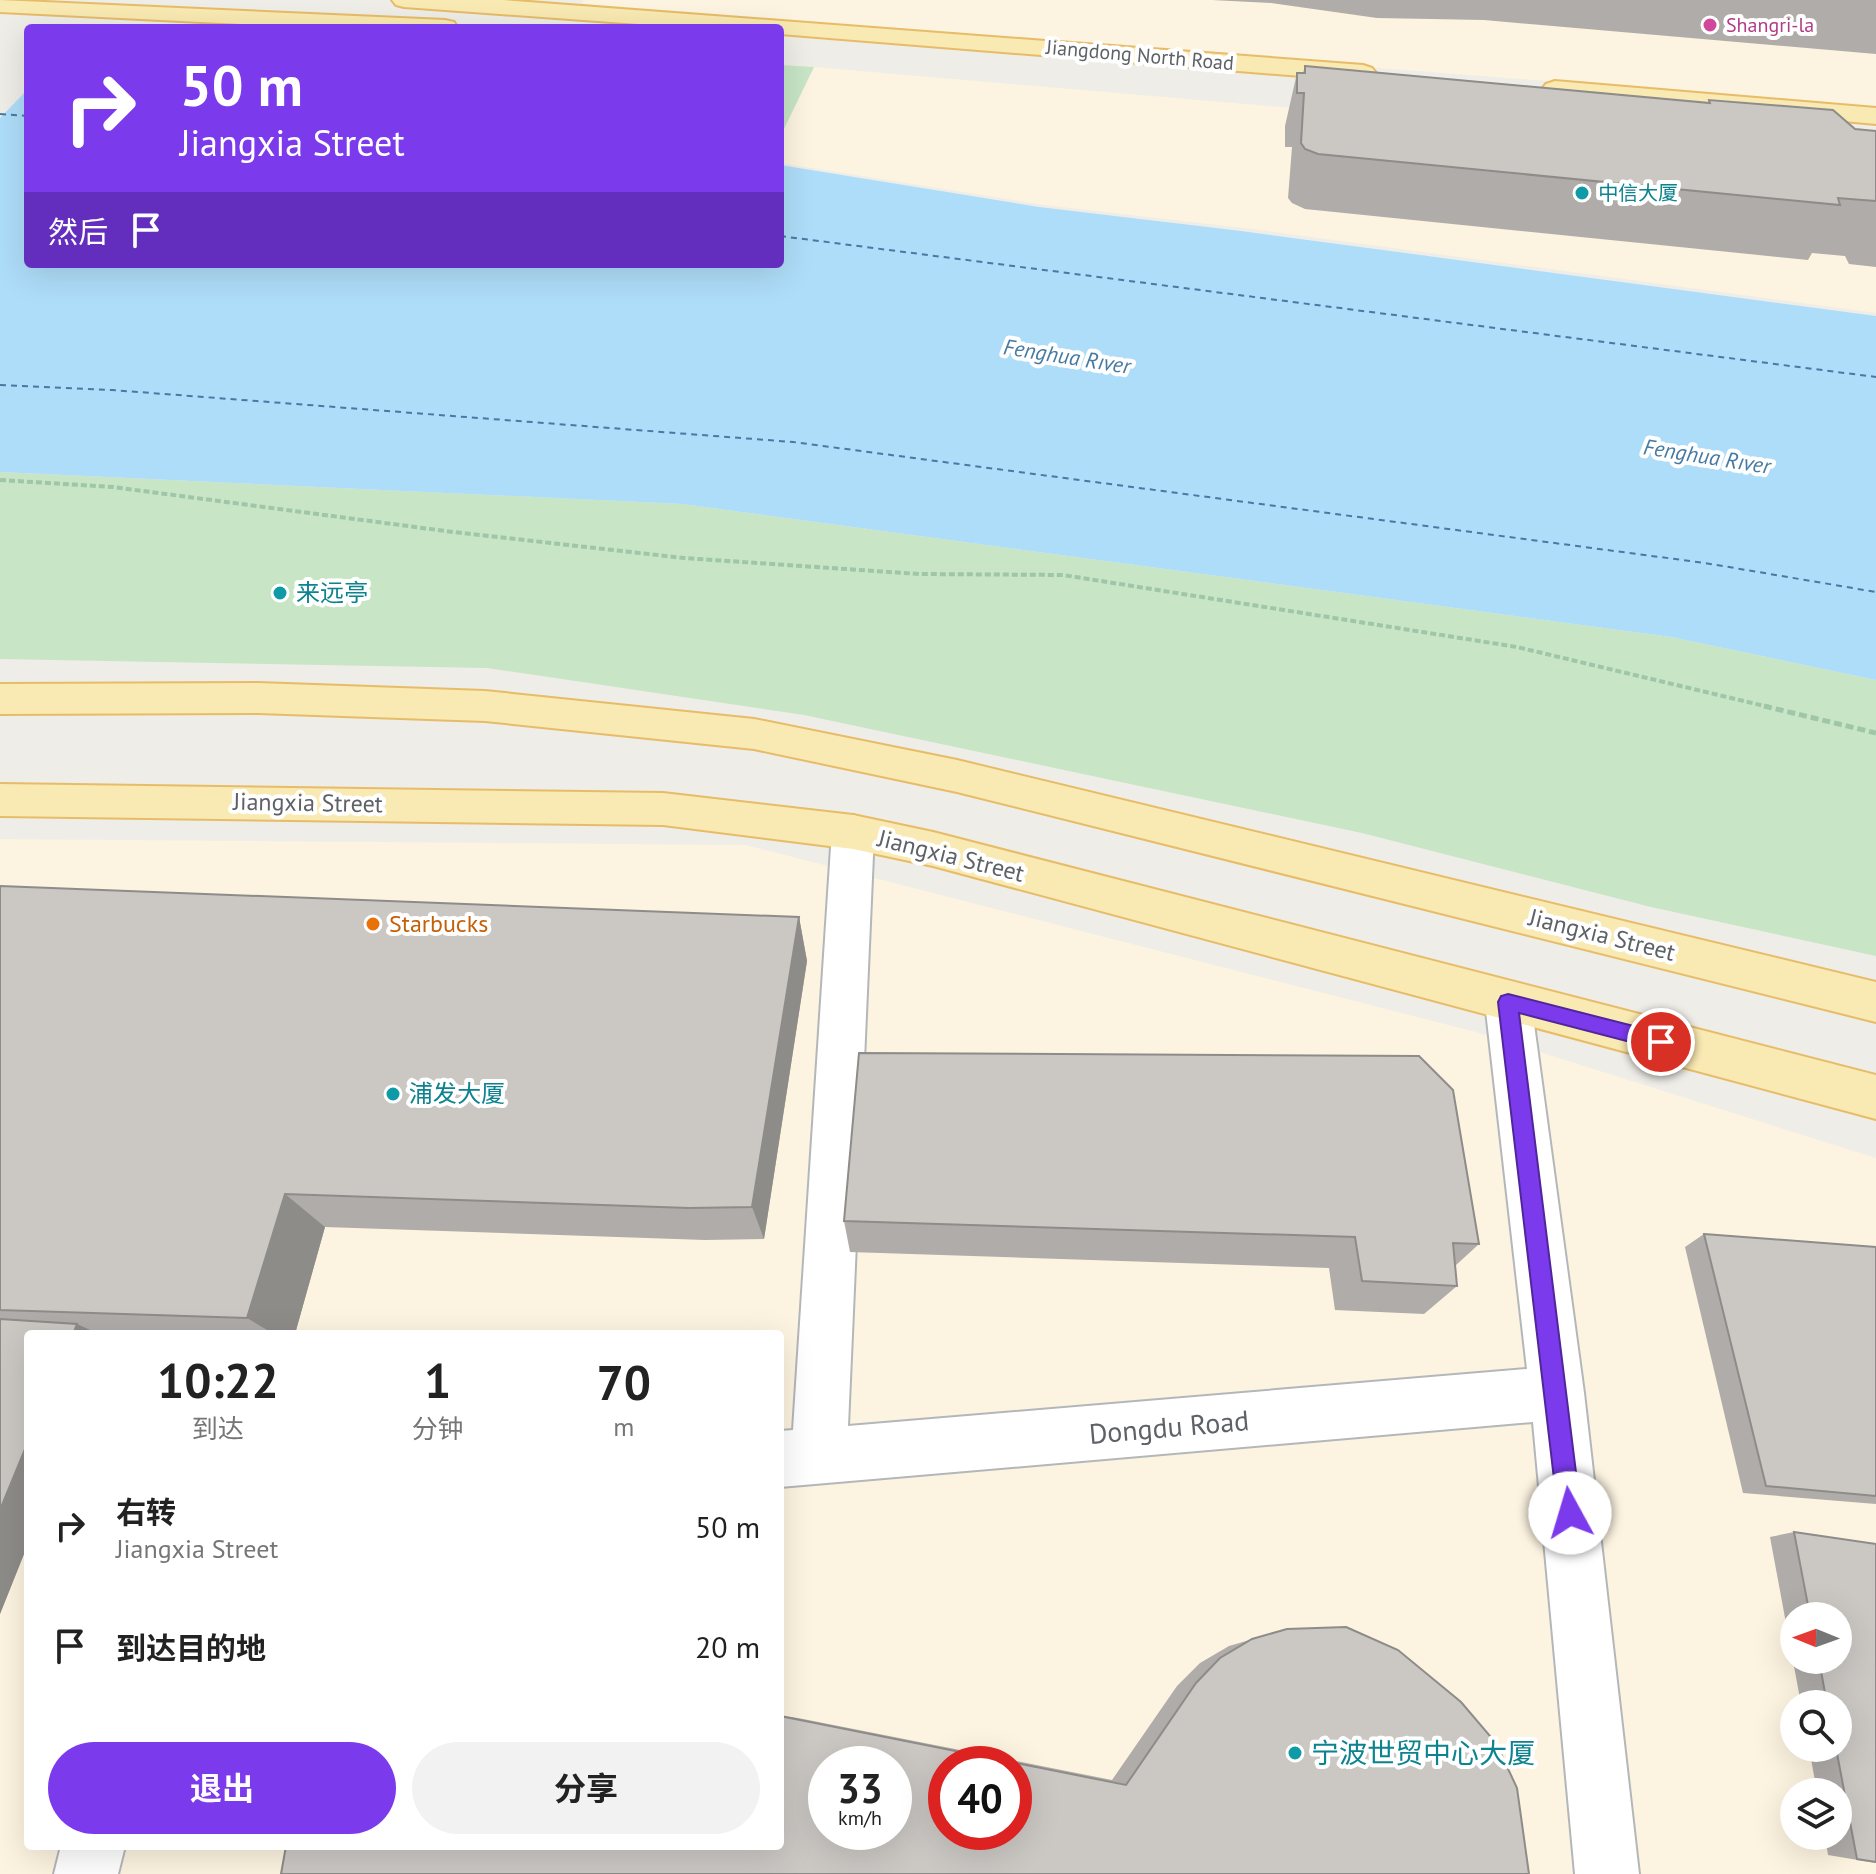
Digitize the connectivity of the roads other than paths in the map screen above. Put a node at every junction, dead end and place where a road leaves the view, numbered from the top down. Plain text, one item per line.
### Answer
1 (404, 0) edge
2 (16, 4) edge
3 (548, 5) edge
4 (384, 24) edge
5 (775, 24) edge
6 (0, 25) edge
7 (784, 25) edge
8 (784, 49) edge
9 (1386, 75) edge
10 (1528, 87) edge
11 (1360, 98) edge
12 (1876, 116) edge
13 (0, 699) edge
14 (0, 800) edge
15 (853, 832) junction
16 (1508, 1002) junction
17 (1876, 1002) edge
18 (1876, 1097) edge
19 (1557, 1393) junction
20 (800, 1459) edge
21 (92, 1850) edge
22 (86, 1874) edge
23 (1607, 1874) edge

1 - 3 main road, Jiangdong North Road
2 - 4 main road
2 - 6 main road
3 - 5 main road, Jiangdong North Road
7 - 9 main road, Jiangdong North Road
8 - 11 main road, Jiangdong North Road
10 - 12 main road
13 - 17 main road, Jiangxia Street
14 - 15 main road, Jiangxia Street
15 - 16 main road, Jiangxia Street
15 - 20 street
16 - 18 main road, Jiangxia Street
16 - 19 street
19 - 20 street, Dongdu Road
19 - 23 street
21 - 22 street

